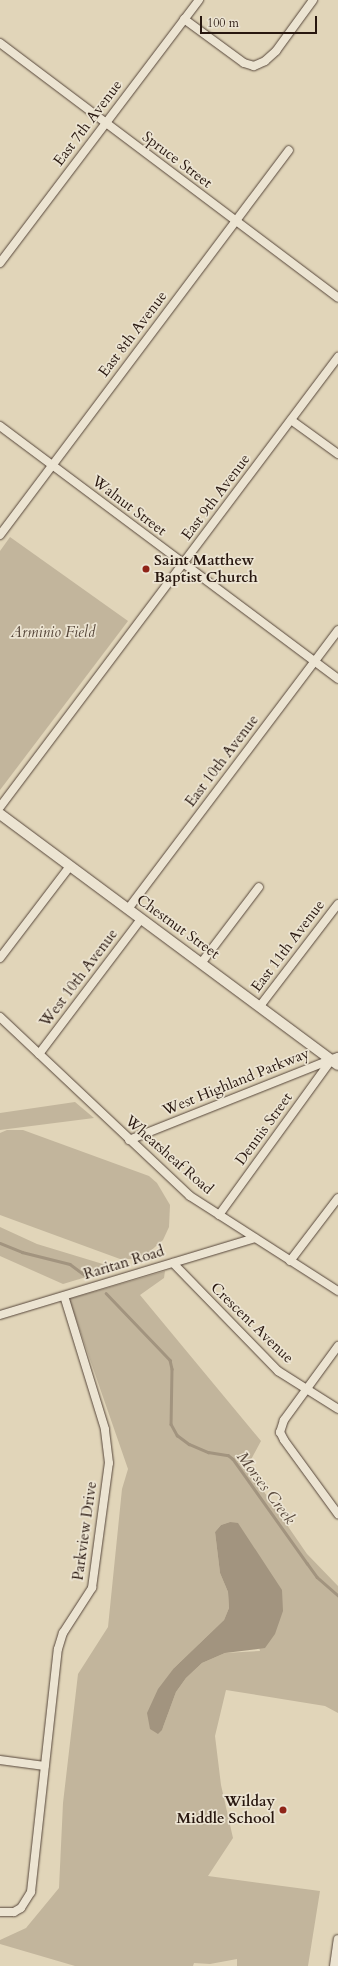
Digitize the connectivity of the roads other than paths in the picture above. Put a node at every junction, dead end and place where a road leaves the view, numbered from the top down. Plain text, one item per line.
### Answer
1 (199, 0) edge
2 (313, 0) edge
3 (184, 19) junction
4 (0, 43) edge
5 (106, 124) junction
6 (289, 150) dead end
7 (235, 222) junction
8 (0, 264) edge
9 (338, 298) edge
10 (338, 357) edge
11 (291, 420) junction
12 (0, 426) edge
13 (338, 454) edge
14 (52, 465) junction
15 (0, 535) edge
16 (183, 564) junction
17 (338, 630) edge
18 (314, 661) junction
19 (338, 679) edge
20 (0, 807) edge
21 (0, 814) edge
22 (70, 866) junction
23 (259, 887) dead end
24 (338, 904) edge
25 (128, 909) junction
26 (141, 919) junction
27 (0, 958) edge
28 (202, 962) junction
29 (260, 1006) junction
30 (0, 1017) edge
31 (40, 1054) junction
32 (336, 1061) edge
33 (129, 1140) junction
34 (338, 1198) edge
35 (218, 1215) junction
36 (255, 1238) junction
37 (290, 1261) junction
38 (173, 1263) junction
39 (338, 1291) edge
40 (64, 1296) junction
41 (0, 1315) edge
42 (338, 1346) edge
43 (306, 1389) junction
44 (338, 1409) edge
45 (338, 1514) edge
46 (0, 1760) edge
47 (45, 1766) junction
48 (0, 1912) edge
49 (338, 1939) edge
50 (334, 1966) edge

1 - 3 street, East 7th Avenue
2 - 3 street
3 - 5 street, East 7th Avenue
4 - 5 street, Spruce Street
5 - 7 street, Spruce Street
5 - 8 street, East 7th Avenue
6 - 7 street, East 8th Avenue
7 - 9 street, Spruce Street
7 - 14 street, East 8th Avenue
10 - 11 street, East 9th Avenue
11 - 13 street
11 - 16 street, East 9th Avenue
12 - 14 street, Walnut Street
14 - 15 street, East 8th Avenue
14 - 16 street, Walnut Street
16 - 18 street, Walnut Street
16 - 20 street, East 9th Avenue
17 - 18 street, East 10th Avenue
18 - 19 street, Walnut Street
18 - 25 street, East 10th Avenue
21 - 22 street, Chestnut Street
22 - 25 street, Chestnut Street
22 - 27 street
23 - 28 street
24 - 29 street, East 11th Avenue
25 - 26 street, Chestnut Street
26 - 28 street, Chestnut Street
26 - 31 street, West 10th Avenue
28 - 29 street, Chestnut Street
29 - 32 street, Chestnut Street
30 - 31 street, Wheatsheaf Road
31 - 33 street, Wheatsheaf Road
32 - 33 street, West Highland Parkway
32 - 35 street, Dennis Street
33 - 35 street, Wheatsheaf Road
34 - 37 street
35 - 36 street, Wheatsheaf Road
36 - 37 street, Wheatsheaf Road
36 - 38 street, Raritan Road
37 - 39 street, Wheatsheaf Road
38 - 40 street, Raritan Road
38 - 43 street, Crescent Avenue
40 - 41 street, Raritan Road
40 - 47 street, Parkview Drive
42 - 43 street
43 - 44 street, Crescent Avenue
43 - 45 street
46 - 47 street
47 - 48 street, Parkview Drive
49 - 50 street

